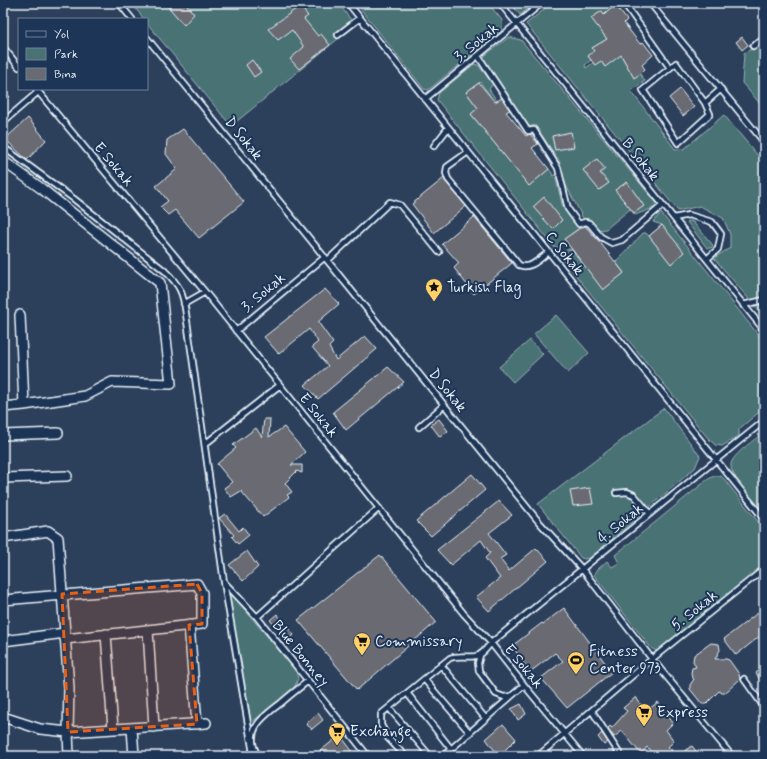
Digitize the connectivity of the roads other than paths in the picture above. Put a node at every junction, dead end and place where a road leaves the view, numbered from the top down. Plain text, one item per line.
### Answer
1 (119, 3) edge
2 (348, 3) edge
3 (500, 3) edge
4 (542, 3) edge
5 (624, 3) edge
6 (650, 3) edge
7 (131, 18) edge
8 (360, 18) junction
9 (516, 24) junction
10 (338, 35) dead end
11 (148, 39) edge
12 (764, 39) edge
13 (753, 46) dead end
14 (3, 47) edge
15 (5, 53) edge
16 (478, 56) junction
17 (18, 66) edge
18 (670, 68) junction
19 (721, 89) junction
20 (37, 90) edge
21 (425, 99) junction
22 (705, 103) junction
23 (3, 122) edge
24 (448, 128) junction
25 (764, 142) edge
26 (434, 146) dead end
27 (3, 147) edge
28 (468, 152) junction
29 (3, 161) edge
30 (663, 206) junction
31 (674, 218) junction
32 (439, 252) dead end
33 (549, 252) junction
34 (326, 258) junction
35 (707, 259) junction
36 (205, 292) junction
37 (764, 300) edge
38 (184, 304) junction
39 (743, 305) junction
40 (20, 315) dead end
41 (764, 330) edge
42 (236, 331) junction
43 (280, 385) junction
44 (444, 405) junction
45 (24, 406) junction
46 (3, 407) edge
47 (764, 421) edge
48 (419, 427) dead end
49 (58, 433) dead end
50 (3, 435) edge
51 (205, 444) junction
52 (717, 460) junction
53 (68, 476) dead end
54 (3, 478) edge
55 (616, 493) dead end
56 (379, 508) junction
57 (650, 514) junction
58 (764, 519) edge
59 (3, 538) edge
60 (764, 569) edge
61 (582, 570) junction
62 (224, 582) junction
63 (62, 594) junction
64 (3, 600) edge
65 (256, 617) junction
66 (189, 625) junction
67 (148, 630) junction
68 (106, 634) junction
69 (65, 636) junction
70 (3, 641) edge
71 (491, 643) junction
72 (480, 655) junction
73 (652, 659) junction
74 (441, 665) junction
75 (424, 679) junction
76 (744, 679) dead end
77 (308, 681) junction
78 (524, 685) junction
79 (407, 693) junction
80 (512, 696) junction
81 (764, 706) edge
82 (389, 708) junction
83 (592, 711) junction
84 (3, 716) edge
85 (486, 719) junction
86 (154, 727) junction
87 (132, 728) junction
88 (113, 729) junction
89 (68, 732) junction
90 (470, 733) junction
91 (566, 734) junction
92 (252, 747) junction
93 (451, 749) junction
94 (69, 756) edge
95 (134, 756) edge
96 (253, 756) edge
97 (258, 756) edge
98 (368, 756) edge
99 (404, 756) edge
100 (430, 756) edge
101 (443, 756) edge
102 (538, 756) edge
103 (583, 756) edge
104 (620, 756) edge
105 (732, 756) edge

1 - 7 lane
2 - 8 lane, C Sokak
3 - 9 lane, B Sokak
4 - 9 lane, 3. Sokak
5 - 18 lane
6 - 19 lane
8 - 10 lane
8 - 21 lane, C Sokak
9 - 16 lane, 3. Sokak
9 - 30 lane, B Sokak
11 - 34 lane, D Sokak
12 - 13 lane
14 - 15 lane
15 - 17 lane
16 - 21 lane, 3. Sokak
16 - 30 lane
18 - 22 lane
18 - 22 lane
19 - 22 lane
19 - 25 lane
20 - 23 lane
20 - 36 lane, E Sokak
21 - 24 lane, C Sokak
24 - 26 lane
24 - 28 lane, C Sokak
27 - 38 lane
28 - 33 lane, C Sokak
28 - 33 lane
29 - 45 street
30 - 31 lane, B Sokak
31 - 35 lane, B Sokak
31 - 35 lane
32 - 34 lane, 3. Sokak
33 - 52 lane, C Sokak
34 - 42 lane, 3. Sokak
34 - 44 lane, D Sokak
35 - 39 lane, B Sokak
36 - 38 lane
36 - 42 lane, E Sokak
37 - 39 lane
38 - 51 lane
39 - 41 lane, B Sokak
40 - 45 street
42 - 43 lane, E Sokak
43 - 51 lane
43 - 56 lane, E Sokak
44 - 48 lane
44 - 61 lane, D Sokak
45 - 46 street
47 - 52 lane, 4. Sokak
49 - 50 street
51 - 62 lane
52 - 57 lane, 4. Sokak
52 - 58 lane, C Sokak
53 - 54 street
55 - 57 lane
56 - 65 lane, Blue Bonney
56 - 71 lane, E Sokak
57 - 61 lane, 4. Sokak
59 - 63 street
60 - 73 lane, 5. Sokak
61 - 71 lane, 4. Sokak
61 - 73 lane, D Sokak
62 - 65 lane
62 - 92 lane
63 - 64 street
63 - 66 street
63 - 69 street
65 - 77 lane, Blue Bonney
66 - 67 street
66 - 86 street
67 - 68 street
67 - 86 street
68 - 69 street
68 - 88 street
69 - 70 street
69 - 89 street
71 - 72 lane, 4. Sokak
71 - 78 lane, E Sokak
72 - 74 lane
72 - 80 lane
73 - 83 lane, 5. Sokak
73 - 105 lane, D Sokak
74 - 75 lane
74 - 85 lane
75 - 79 lane
75 - 90 lane
76 - 81 lane
77 - 92 lane
77 - 98 lane, Blue Bonney
78 - 80 lane
78 - 91 lane, E Sokak
79 - 82 lane
79 - 93 lane
80 - 85 lane
82 - 99 lane
82 - 100 lane
83 - 91 lane, 5. Sokak
83 - 104 lane
84 - 89 street
85 - 90 lane
86 - 87 street
87 - 88 street
87 - 95 street
88 - 89 street
89 - 94 street
90 - 93 lane
91 - 102 lane, 5. Sokak
91 - 103 lane, E Sokak
92 - 96 lane
92 - 97 lane
93 - 101 lane

